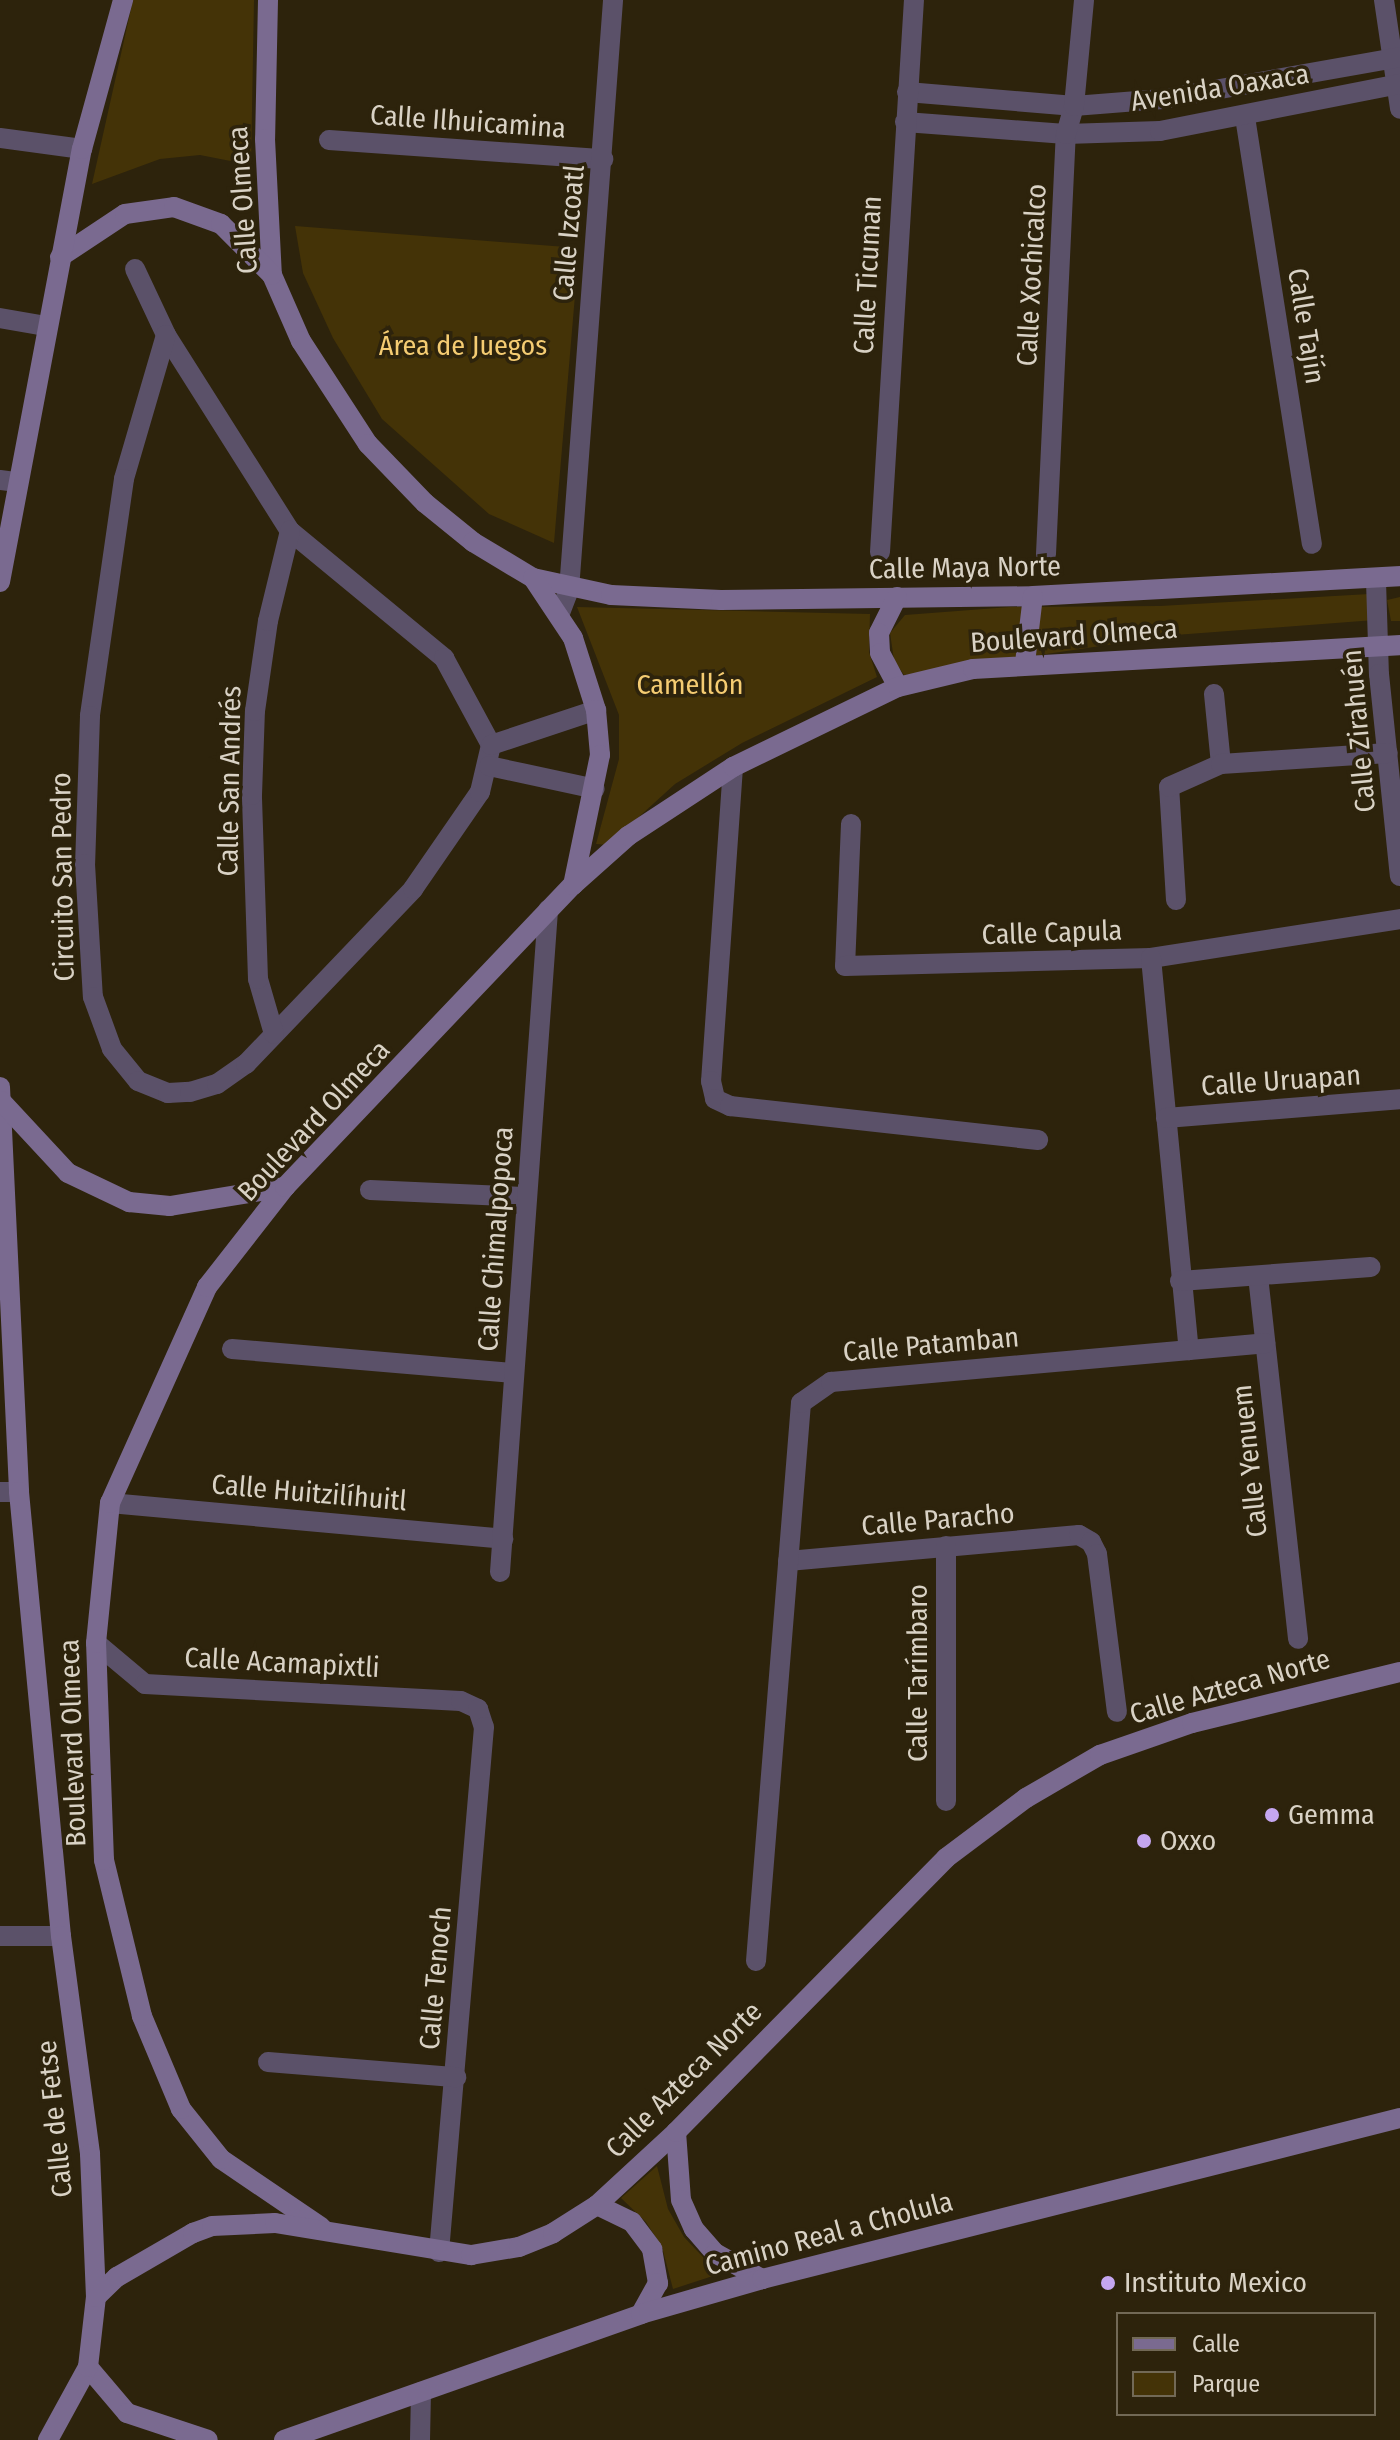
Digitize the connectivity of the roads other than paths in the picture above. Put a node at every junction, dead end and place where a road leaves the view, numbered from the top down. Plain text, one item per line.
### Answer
1 (123, 0) edge
2 (268, 0) edge
3 (613, 0) edge
4 (914, 0) edge
5 (1084, 0) edge
6 (1384, 0) edge
7 (1398, 57) edge
8 (1398, 85) edge
9 (907, 92) junction
10 (1074, 106) junction
11 (1400, 109) edge
12 (1245, 117) junction
13 (905, 122) junction
14 (1066, 134) junction
15 (0, 138) edge
16 (329, 140) dead end
17 (82, 149) junction
18 (603, 159) junction
19 (60, 257) junction
20 (135, 269) dead end
21 (272, 275) junction
22 (0, 318) edge
23 (46, 326) junction
24 (166, 335) junction
25 (8, 481) edge
26 (290, 531) junction
27 (1312, 544) dead end
28 (880, 552) dead end
29 (1046, 554) dead end
30 (1400, 576) edge
31 (533, 578) junction
32 (1376, 581) junction
33 (0, 582) edge
34 (569, 590) junction
35 (1033, 596) junction
36 (897, 597) junction
37 (560, 613) junction
38 (1390, 645) edge
39 (1025, 663) junction
40 (898, 687) junction
41 (1214, 694) dead end
42 (596, 710) junction
43 (491, 745) junction
44 (1388, 753) junction
45 (1221, 764) junction
46 (489, 766) junction
47 (733, 767) junction
48 (595, 789) junction
49 (851, 824) dead end
50 (1400, 876) edge
51 (573, 885) junction
52 (1176, 900) dead end
53 (548, 910) junction
54 (1400, 919) edge
55 (1151, 958) junction
56 (274, 1034) junction
57 (1, 1094) edge
58 (1400, 1099) edge
59 (1166, 1118) junction
60 (1038, 1140) dead end
61 (285, 1187) junction
62 (370, 1190) dead end
63 (527, 1197) junction
64 (4, 1218) edge
65 (1370, 1267) dead end
66 (1258, 1276) junction
67 (1180, 1281) junction
68 (1265, 1343) junction
69 (232, 1349) dead end
70 (1189, 1350) junction
71 (514, 1373) junction
72 (9, 1492) edge
73 (110, 1503) junction
74 (503, 1539) junction
75 (946, 1546) junction
76 (788, 1561) junction
77 (500, 1572) dead end
78 (1298, 1639) dead end
79 (96, 1643) junction
80 (1400, 1672) edge
81 (478, 1709) joint
82 (1117, 1712) dead end
83 (946, 1801) dead end
84 (0, 1936) edge
85 (61, 1936) junction
86 (756, 1961) dead end
87 (268, 2062) dead end
88 (456, 2077) junction
89 (1400, 2118) edge
90 (676, 2132) junction
91 (597, 2205) junction
92 (321, 2227) junction
93 (439, 2252) junction
94 (762, 2279) junction
95 (96, 2297) junction
96 (641, 2314) junction
97 (88, 2367) junction
98 (421, 2392) junction
99 (48, 2440) edge
100 (208, 2440) edge
101 (284, 2440) edge
102 (420, 2440) edge

1 - 17 street
2 - 21 street, Calle Olmeca
3 - 18 street, Calle Izcoatl
4 - 9 street, Calle Ticuman
5 - 10 street, Calle Xochicalco
6 - 7 street
7 - 8 street
7 - 10 street, Avenida Oaxaca
8 - 11 street
8 - 12 street, Avenida Oaxaca
9 - 10 street, Avenida Oaxaca
9 - 13 street, Calle Ticuman
10 - 14 street, Calle Xochicalco
12 - 14 street, Avenida Oaxaca
12 - 27 street, Calle Tajín
13 - 14 street, Avenida Oaxaca
13 - 28 street, Calle Ticuman
14 - 29 street, Calle Xochicalco
15 - 17 street
16 - 18 street, Calle Ilhuicamina
17 - 19 street
18 - 34 street, Calle Izcoatl
19 - 21 street
19 - 23 street
20 - 24 street
21 - 31 street, Calle Olmeca
22 - 23 street
23 - 25 street
24 - 26 street
24 - 56 street, Circuito San Pedro
25 - 33 street
26 - 43 street
26 - 56 street, Calle San Andrés
30 - 32 street, Calle Maya Norte
31 - 34 street, Calle Maya Norte
31 - 37 street
32 - 35 street, Calle Maya Norte
32 - 38 street, Calle Zirahuén
34 - 36 street, Calle Maya Norte
34 - 37 street, Calle Izcoatl
35 - 36 street, Calle Maya Norte
35 - 39 street
36 - 40 street
37 - 42 street
38 - 39 street, Boulevard Olmeca
38 - 44 street, Calle Zirahuén
39 - 40 street, Boulevard Olmeca
40 - 47 street, Boulevard Olmeca
41 - 45 street
42 - 43 street
42 - 48 street
43 - 46 street, Circuito San Pedro
44 - 45 street
44 - 50 street, Calle Zirahuén
45 - 52 street
46 - 48 street
46 - 56 street, Circuito San Pedro
47 - 51 street, Boulevard Olmeca
47 - 60 street
48 - 51 street
49 - 55 street, Calle Capula
51 - 53 street, Boulevard Olmeca
53 - 61 street, Boulevard Olmeca
53 - 63 street, Calle Chimalpopoca
54 - 55 street, Calle Capula
55 - 59 street
57 - 61 street
57 - 64 street
58 - 59 street, Calle Uruapan
59 - 67 street
61 - 73 street, Boulevard Olmeca
62 - 63 street
63 - 71 street, Calle Chimalpopoca
64 - 72 street
65 - 66 street
66 - 67 street
66 - 68 street, Calle Yenuem
67 - 70 street
68 - 70 street
68 - 78 street, Calle Yenuem
69 - 71 street
70 - 76 street, Calle Patamban
71 - 74 street, Calle Chimalpopoca
72 - 85 street
73 - 74 street, Calle Huitzilíhuitl
73 - 79 street, Boulevard Olmeca
74 - 77 street, Calle Chimalpopoca
75 - 76 street, Calle Paracho
75 - 82 street, Calle Paracho
75 - 83 street, Calle Tarímbaro
76 - 86 street, Calle Patamban
79 - 81 street, Calle Acamapixtli
79 - 92 street, Boulevard Olmeca
80 - 90 street, Calle Azteca Norte
81 - 88 street, Calle Tenoch
84 - 85 street
85 - 95 street, Calle de Fetse
87 - 88 street
88 - 93 street, Calle Tenoch
89 - 94 street, Camino Real a Cholula
90 - 91 street, Calle Azteca Norte
90 - 94 street
91 - 93 street, Calle Azteca Norte
91 - 96 street
92 - 93 street, Calle Azteca Norte
92 - 95 street, Calle Azteca Norte
94 - 96 street, Camino Real a Cholula
95 - 97 street
96 - 98 street, Camino Real a Cholula
97 - 99 street
97 - 100 street
98 - 101 street, Camino Real a Cholula
98 - 102 street

